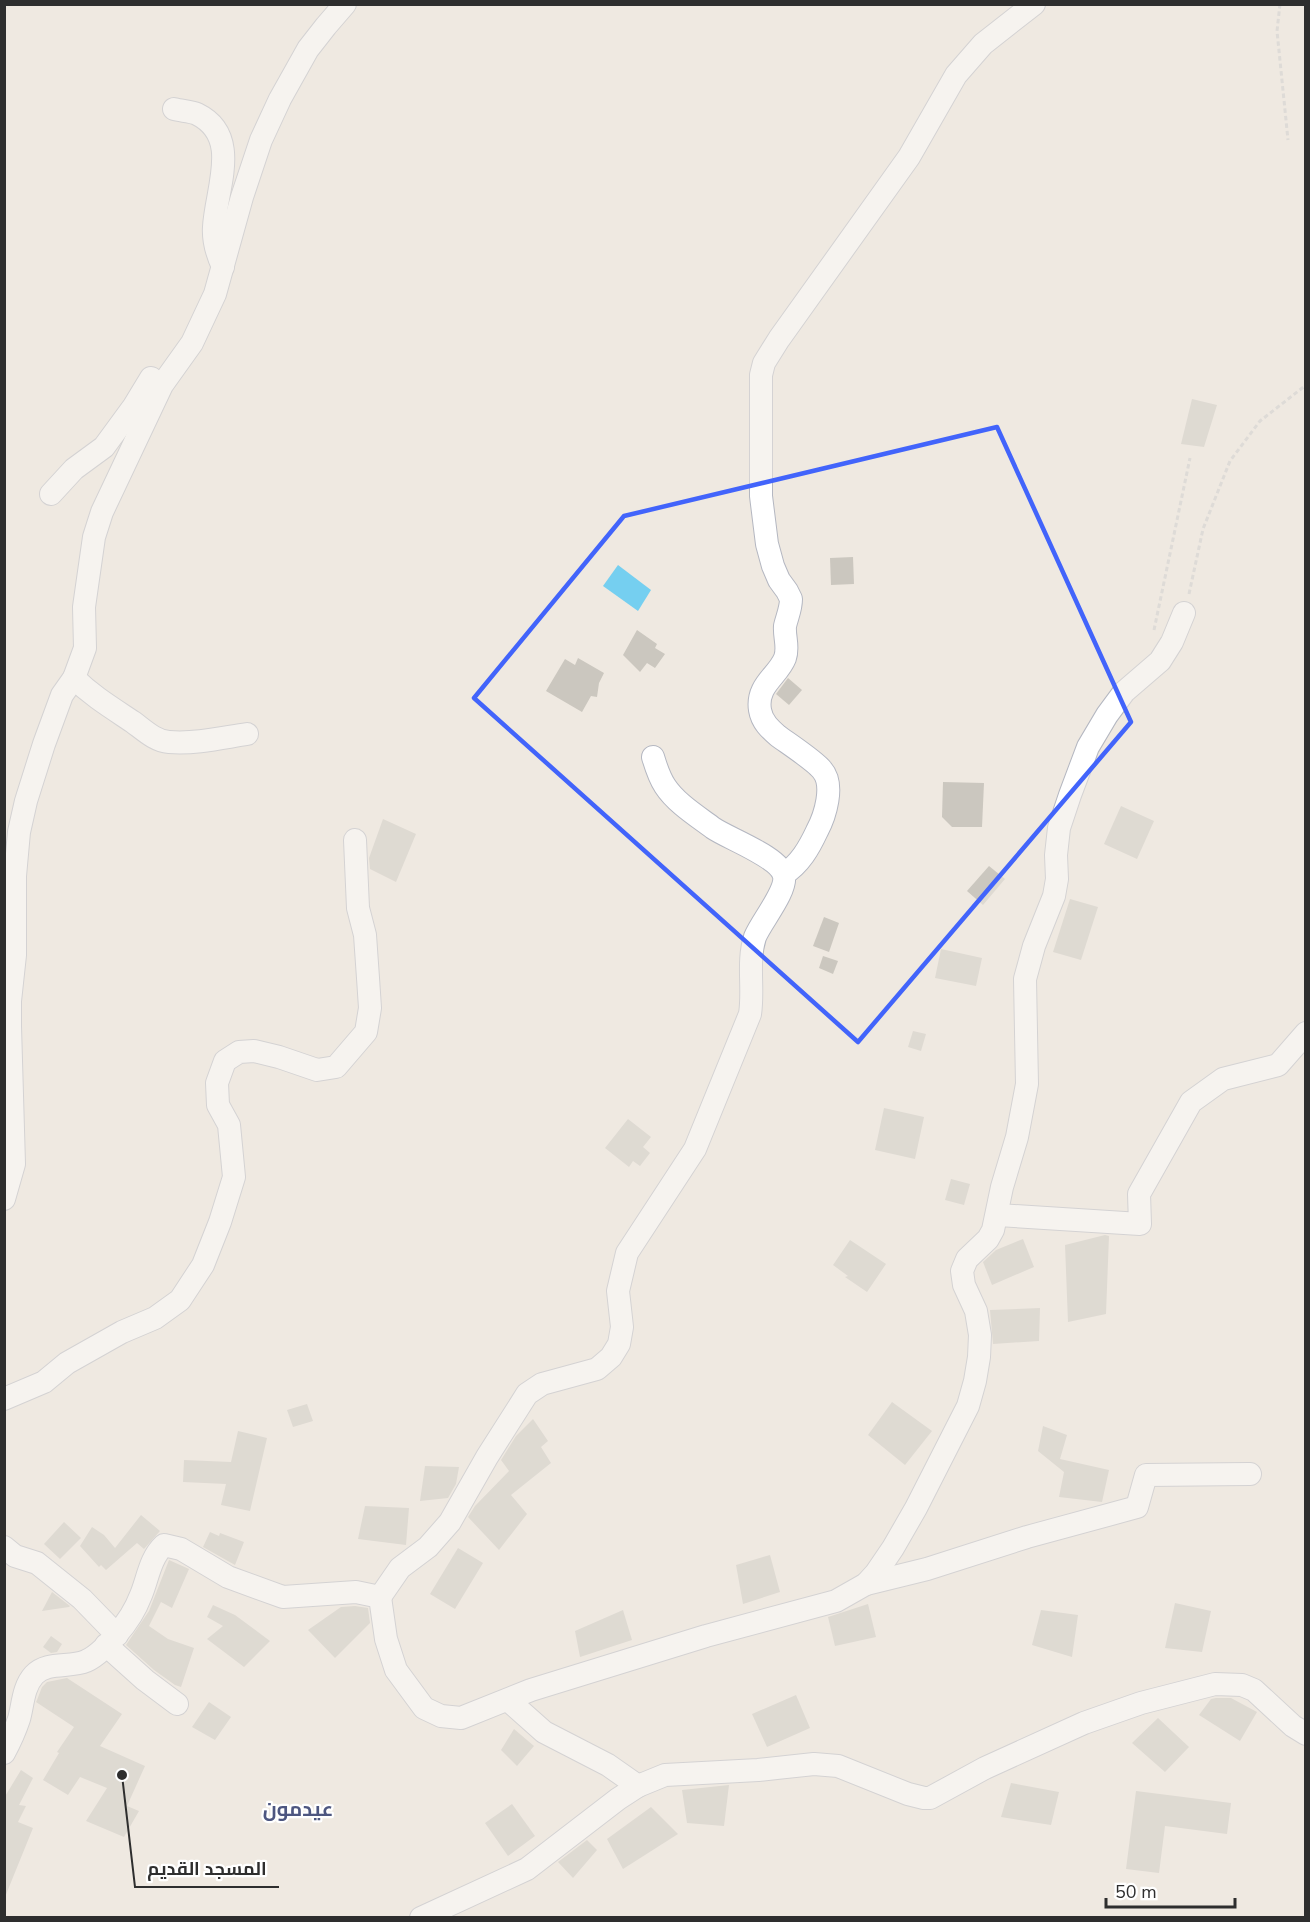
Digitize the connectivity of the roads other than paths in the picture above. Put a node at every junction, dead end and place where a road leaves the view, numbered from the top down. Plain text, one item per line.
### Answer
1 (345, 4) edge
2 (1034, 4) edge
3 (174, 110) dead end
4 (223, 267) junction
5 (162, 385) junction
6 (51, 494) dead end
7 (1184, 612) road end
8 (74, 678) junction
9 (247, 734) dead end
10 (653, 757) dead end
11 (355, 840) dead end
12 (784, 874) junction
13 (1305, 1033) edge
14 (4, 1198) edge
15 (998, 1215) junction
16 (4, 1399) edge
17 (1250, 1474) dead end
18 (4, 1547) edge
19 (866, 1584) junction
20 (380, 1597) junction
21 (111, 1640) junction
22 (508, 1700) junction
23 (14, 1702) edge
24 (177, 1704) dead end
25 (1305, 1734) edge
26 (4, 1753) edge
27 (638, 1786) junction
28 (421, 1917) edge

1 - 4 street
2 - 12 street
3 - 4 street
4 - 5 street
5 - 6 street
5 - 8 street
7 - 15 street
8 - 9 street
8 - 14 street
10 - 12 street
11 - 16 street
12 - 20 street
13 - 15 street
15 - 19 street
17 - 19 street
18 - 21 street
19 - 22 street
20 - 21 street
20 - 22 street
21 - 23 street
21 - 24 street
22 - 27 street
23 - 26 street
25 - 27 street
27 - 28 street

